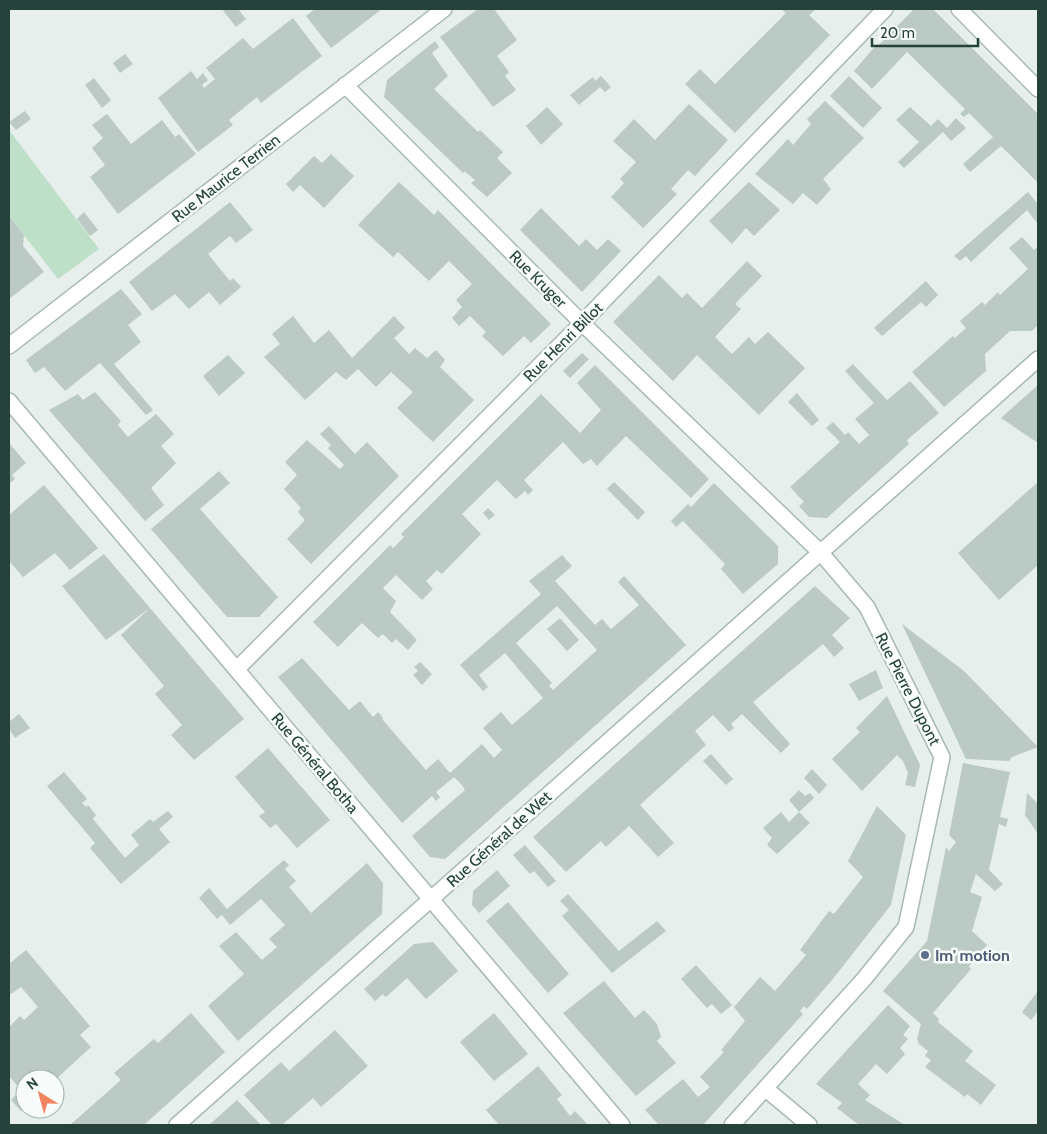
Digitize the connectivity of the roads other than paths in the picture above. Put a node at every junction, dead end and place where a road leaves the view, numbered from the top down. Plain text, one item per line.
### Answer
1 (444, 9) edge
2 (885, 9) edge
3 (959, 9) edge
4 (345, 85) junction
5 (1038, 89) edge
6 (582, 323) junction
7 (9, 346) edge
8 (1038, 359) edge
9 (9, 400) edge
10 (821, 554) junction
11 (237, 669) junction
12 (430, 900) junction
13 (766, 1089) junction
14 (177, 1125) edge
15 (622, 1125) edge
16 (732, 1125) edge
17 (809, 1125) edge

1 - 4 street, Rue Maurice Terrien
2 - 6 street, Rue Henri Billot
3 - 5 street
4 - 6 street, Rue Kruger
4 - 7 street, Rue Maurice Terrien
6 - 10 street, Rue Kruger
6 - 11 street, Rue Henri Billot
8 - 10 street
9 - 11 street, Rue Général Botha
10 - 12 street, Rue Général de Wet
10 - 13 street, Rue Pierre Dupont
11 - 12 street, Rue Général Botha
12 - 14 street, Rue Général de Wet
12 - 15 street, Rue Général Botha
13 - 16 street, Rue Pierre Dupont
13 - 17 street

